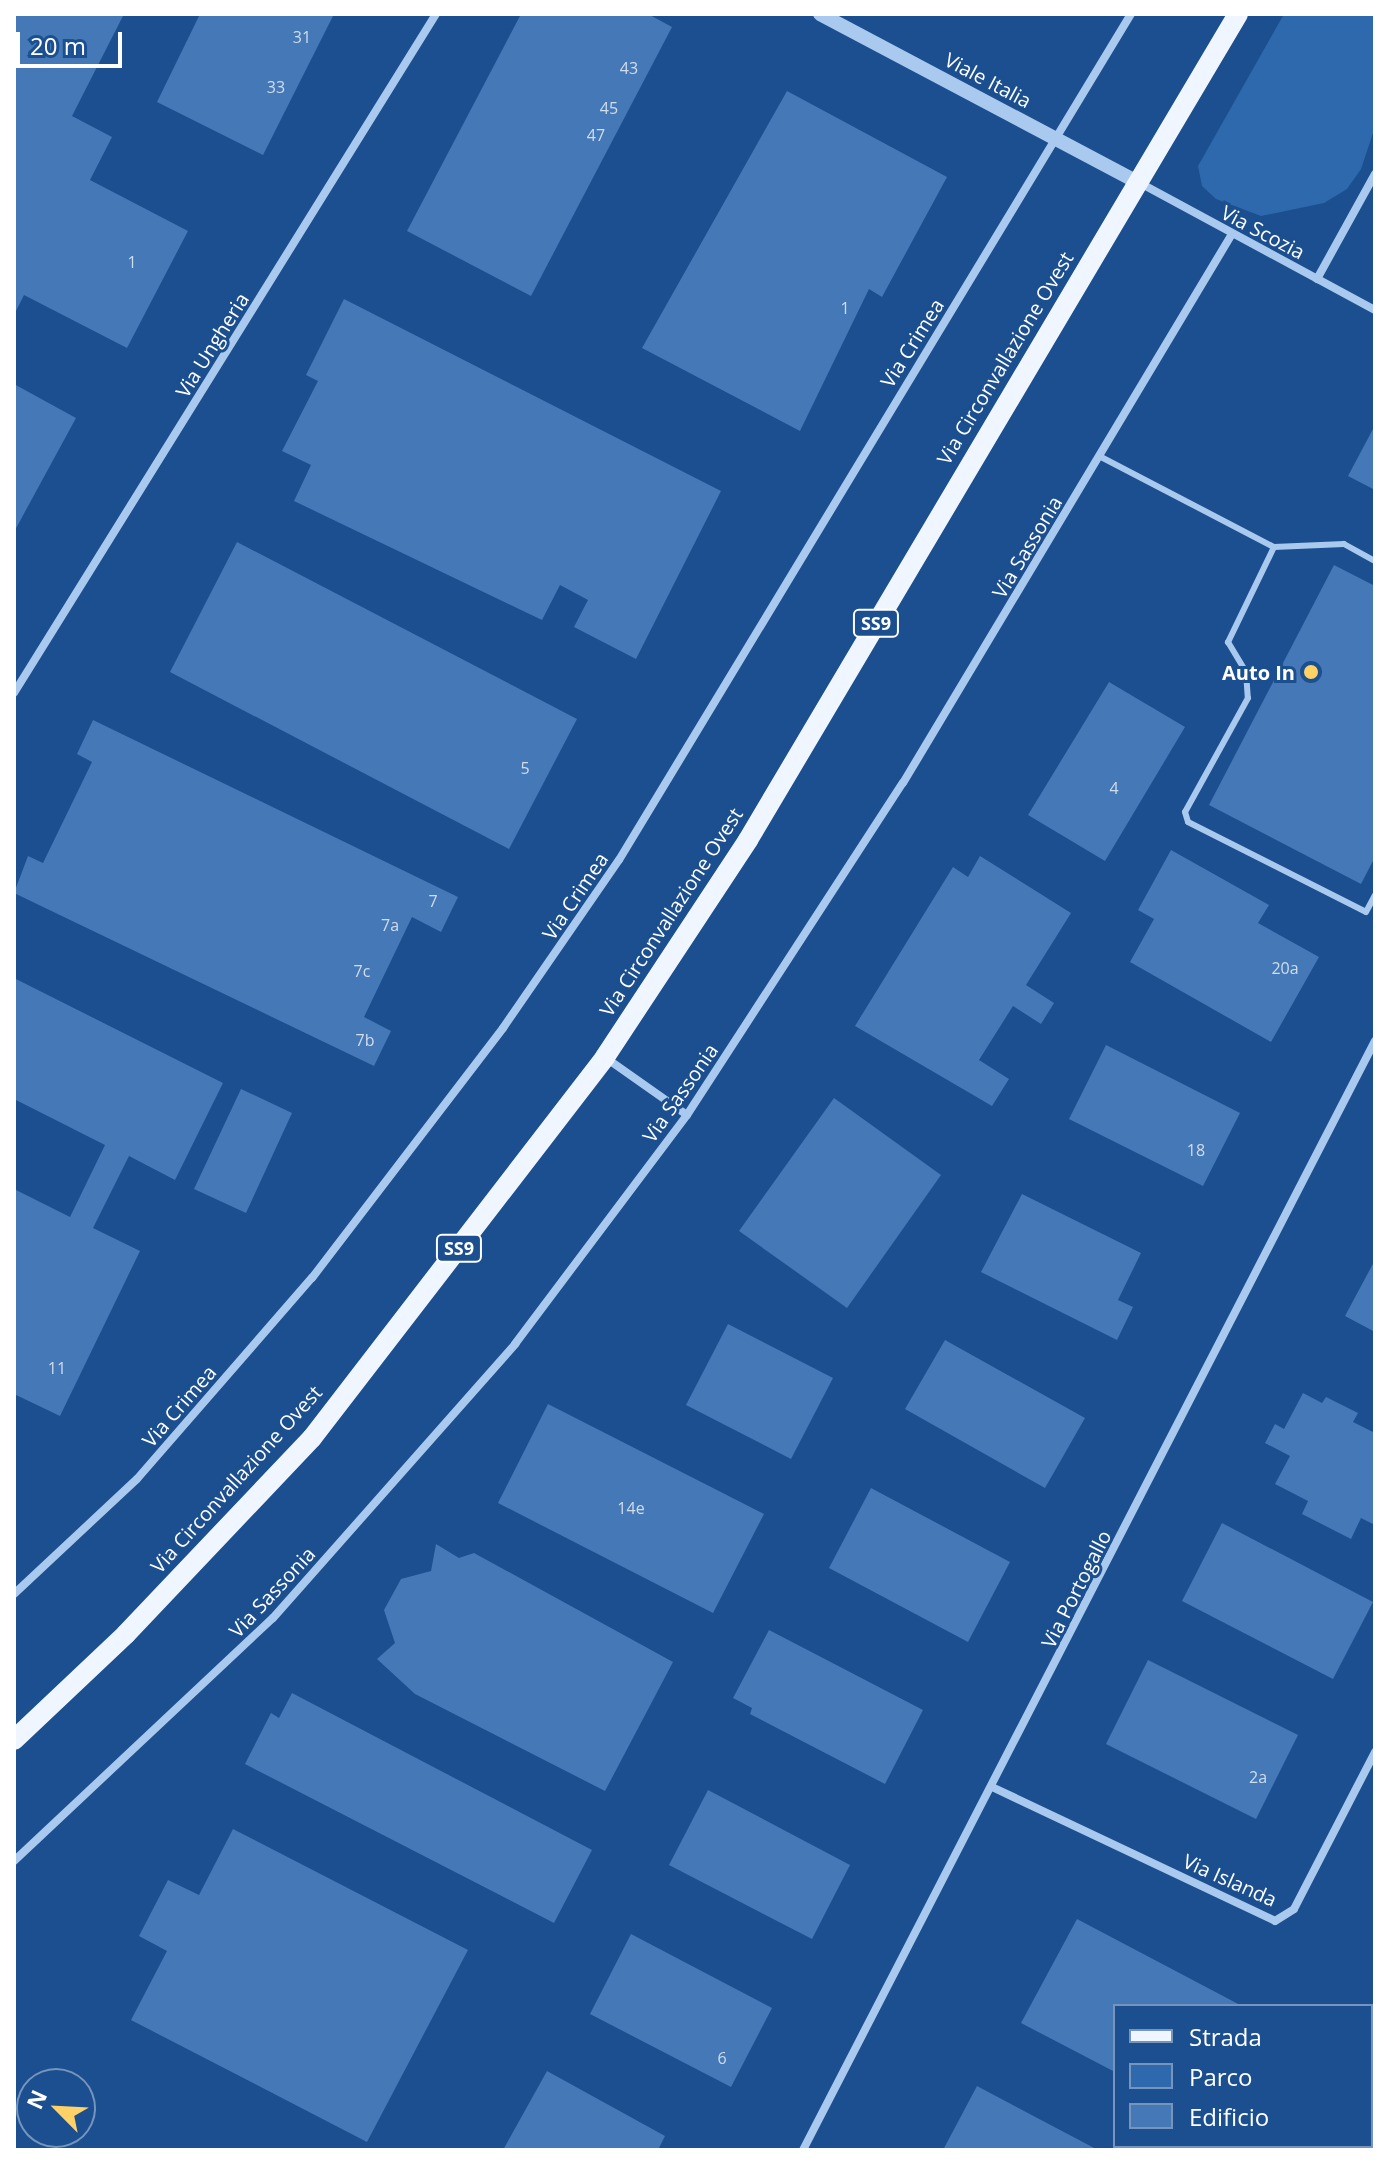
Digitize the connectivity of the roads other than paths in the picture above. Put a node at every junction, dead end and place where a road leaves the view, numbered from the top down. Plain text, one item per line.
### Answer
1 (436, 14) edge
2 (820, 14) edge
3 (1131, 14) edge
4 (1238, 14) edge
5 (1058, 139) junction
6 (1375, 174) edge
7 (1137, 182) junction
8 (1232, 234) junction
9 (1317, 279) junction
10 (1375, 310) edge
11 (1101, 457) junction
12 (1274, 547) junction
13 (1375, 561) edge
14 (14, 693) edge
15 (1375, 895) edge
16 (1375, 1041) edge
17 (605, 1057) junction
18 (687, 1115) junction
19 (14, 1594) edge
20 (14, 1740) edge
21 (1375, 1752) edge
22 (992, 1787) junction
23 (14, 1861) edge
24 (803, 2150) edge

1 - 14 street, Via Ungheria
2 - 5 street, Viale Italia
3 - 5 street, Via Crimea
4 - 7 main road, Via Circonvallazione Ovest / SS9
5 - 7 street, Viale Italia
5 - 19 street, Via Crimea
6 - 9 street
7 - 8 street, Via Scozia
7 - 17 main road, Via Circonvallazione Ovest / SS9
8 - 9 street, Via Scozia
8 - 11 street, Via Sassonia
9 - 10 street, Via Scozia
11 - 12 lane
11 - 18 street, Via Sassonia
12 - 13 lane
12 - 15 lane
16 - 22 street, Via Portogallo
17 - 18 street
17 - 20 main road, Via Circonvallazione Ovest / SS9
18 - 23 street, Via Sassonia
21 - 22 street, Via Islanda
22 - 24 street, Via Portogallo

